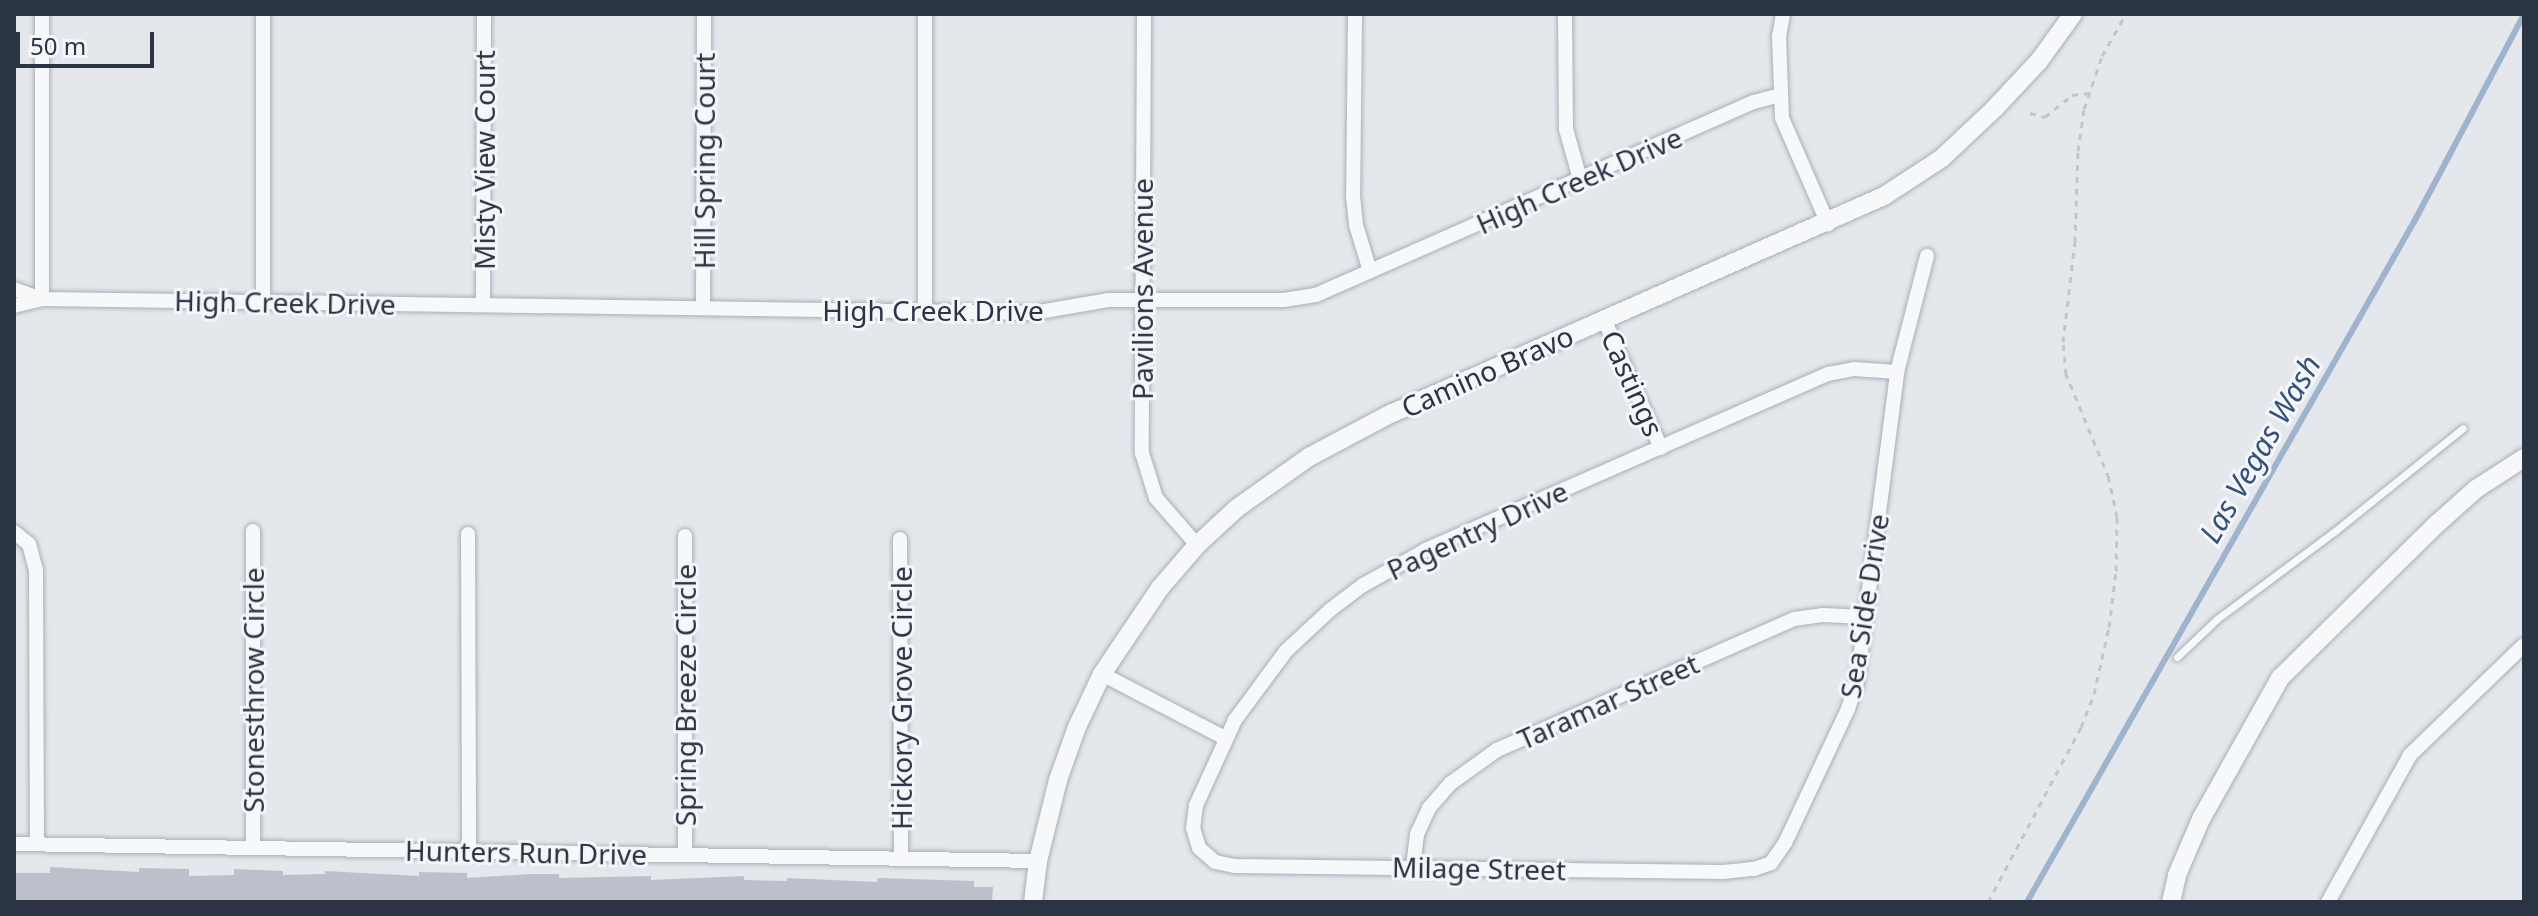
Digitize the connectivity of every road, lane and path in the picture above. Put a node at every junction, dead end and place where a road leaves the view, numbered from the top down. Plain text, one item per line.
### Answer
1 (42, 14) edge
2 (263, 14) edge
3 (484, 14) edge
4 (704, 14) edge
5 (925, 14) edge
6 (1144, 14) edge
7 (1355, 14) edge
8 (1565, 14) edge
9 (1783, 14) edge
10 (2073, 14) edge
11 (2126, 14) edge
12 (2088, 93) junction
13 (1780, 95) junction
14 (2030, 113) dead end
15 (1580, 179) junction
16 (1828, 224) junction
17 (1927, 256) dead end
18 (1370, 271) junction
19 (14, 289) edge
20 (42, 299) junction
21 (1142, 299) junction
22 (263, 302) junction
23 (483, 305) junction
24 (14, 306) edge
25 (703, 308) junction
26 (925, 312) junction
27 (1604, 319) junction
28 (1897, 372) junction
29 (2463, 428) dead end
30 (1661, 448) junction
31 (2524, 458) edge
32 (253, 531) dead end
33 (18, 534) edge
34 (468, 534) dead end
35 (685, 536) dead end
36 (900, 539) dead end
37 (1197, 545) junction
38 (1865, 617) junction
39 (2524, 645) edge
40 (2177, 657) dead end
41 (1102, 674) junction
42 (1225, 738) junction
43 (14, 844) edge
44 (37, 844) junction
45 (253, 848) junction
46 (1199, 848) joint
47 (469, 852) junction
48 (685, 854) junction
49 (901, 857) junction
50 (1038, 861) junction
51 (1413, 867) junction
52 (1763, 867) joint
53 (1033, 902) edge
54 (1988, 902) edge
55 (2171, 902) edge
56 (2328, 902) edge

1 - 20 street
2 - 22 street
3 - 23 street, Misty View Court
4 - 25 street, Hill Spring Court
5 - 26 street
6 - 21 street, Pavilions Avenue
7 - 18 street
8 - 15 street
9 - 13 street
10 - 16 street, Camino Bravo
11 - 12 path
12 - 14 path
12 - 54 path
13 - 15 street, High Creek Drive
13 - 16 street
15 - 18 street, High Creek Drive
16 - 27 street, Camino Bravo
17 - 28 street, Sea Side Drive
18 - 21 street, High Creek Drive
19 - 20 street, High Creek Drive
20 - 22 street, High Creek Drive
20 - 24 street, High Creek Drive
21 - 26 street, High Creek Drive
21 - 37 street, Pavilions Avenue
22 - 23 street, High Creek Drive
23 - 25 street, High Creek Drive
25 - 26 street, High Creek Drive
27 - 30 street, Castings
27 - 37 street, Camino Bravo
28 - 30 street, Pagentry Drive
28 - 38 street, Sea Side Drive
29 - 40 lane
30 - 42 street, Pagentry Drive
31 - 55 street
32 - 45 street, Stonesthrow Circle
33 - 44 street
34 - 47 street
35 - 48 street, Spring Breeze Circle
36 - 49 street, Hickory Grove Circle
37 - 41 street, Camino Bravo
38 - 51 street, Taramar Street
38 - 52 street, Sea Side Drive
39 - 56 street
41 - 42 street
41 - 50 street, Camino Bravo
42 - 46 street, Pagentry Drive
43 - 44 street, Hunters Run Drive
44 - 45 street, Hunters Run Drive
45 - 47 street, Hunters Run Drive
46 - 51 street, Milage Street
47 - 48 street, Hunters Run Drive
48 - 49 street, Hunters Run Drive
49 - 50 street, Hunters Run Drive
50 - 53 street, Camino Bravo
51 - 52 street, Milage Street

